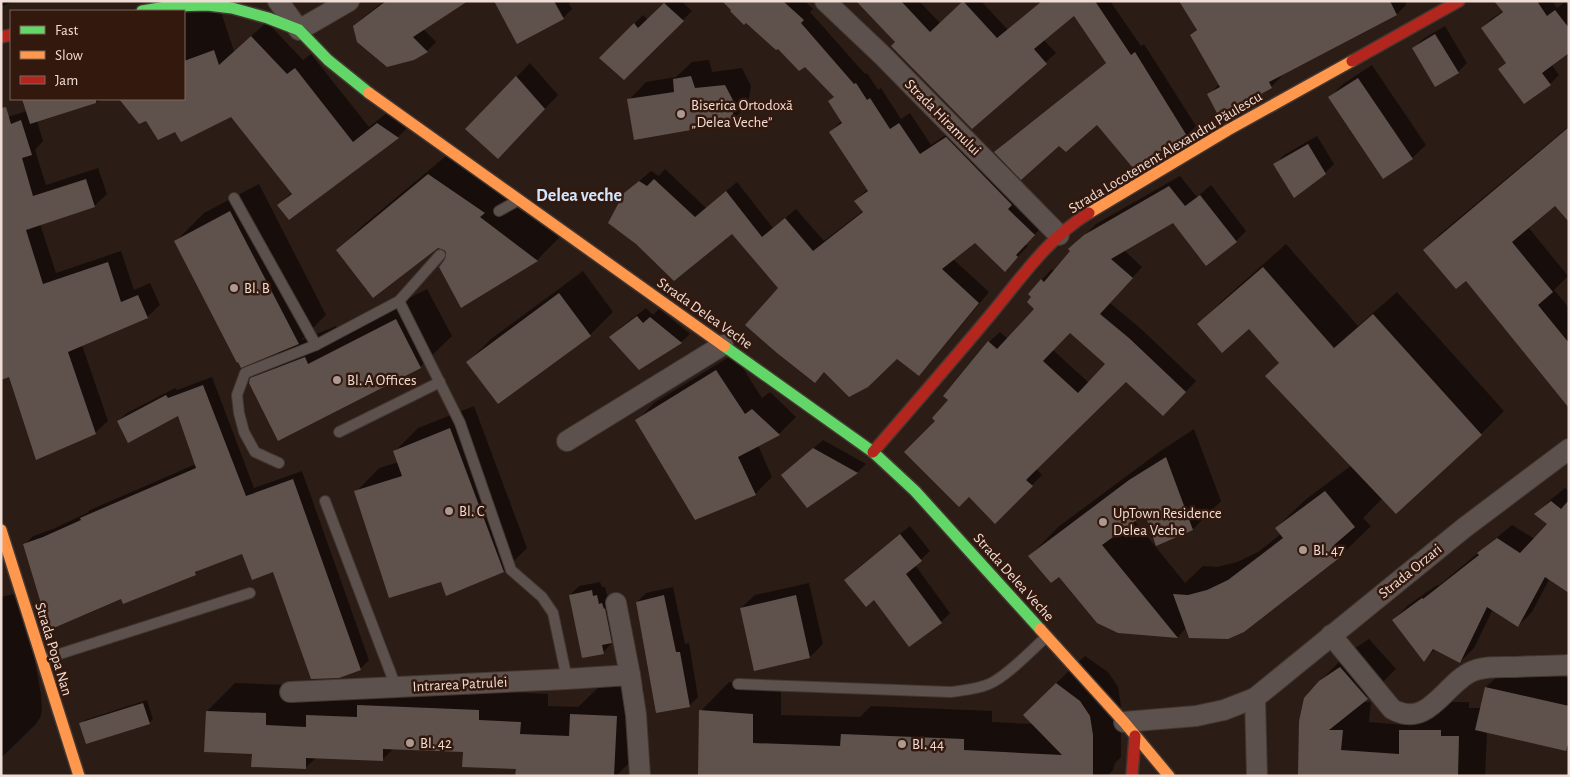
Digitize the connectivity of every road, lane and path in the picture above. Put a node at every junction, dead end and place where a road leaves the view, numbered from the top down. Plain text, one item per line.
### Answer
1 (278, 1) edge
2 (349, 1) edge
3 (825, 1) edge
4 (1459, 1) edge
5 (148, 10) edge
6 (299, 30) junction
7 (234, 198) dead end
8 (520, 200) junction
9 (498, 211) dead end
10 (1059, 235) junction
11 (440, 255) dead end
12 (399, 301) junction
13 (723, 345) junction
14 (316, 346) junction
15 (440, 382) junction
16 (339, 432) dead end
17 (567, 441) dead end
18 (1569, 449) edge
19 (873, 452) junction
20 (278, 463) dead end
21 (325, 501) dead end
22 (1, 530) edge
23 (250, 593) dead end
24 (616, 603) dead end
25 (1331, 635) junction
26 (1047, 636) junction
27 (41, 660) junction
28 (1569, 665) edge
29 (630, 675) junction
30 (567, 679) junction
31 (738, 684) dead end
32 (396, 687) junction
33 (290, 692) dead end
34 (1255, 698) junction
35 (1130, 729) junction
36 (79, 776) edge
37 (640, 776) edge
38 (1132, 776) edge
39 (1169, 776) edge
40 (1257, 776) edge

1 - 6 street
2 - 6 street
3 - 10 street, Strada Hiramului
4 - 10 street, Strada Locotenent Alexandru Păulescu
5 - 6 street, Strada Delea Veche
6 - 8 street, Strada Delea Veche
7 - 14 lane
8 - 9 lane
8 - 13 street, Strada Delea Veche
10 - 19 street, Strada Locotenent Alexandru Păulescu
11 - 12 lane
12 - 14 lane
12 - 15 lane
13 - 17 street
13 - 19 street, Strada Delea Veche
14 - 20 lane
15 - 16 lane
15 - 30 lane
18 - 25 street, Strada Orzari
19 - 26 street, Strada Delea Veche
21 - 32 lane
22 - 27 street, Strada Popa Nan
23 - 27 lane
24 - 29 street
25 - 28 street
25 - 34 street, Strada Orzari
26 - 31 lane
26 - 35 street, Strada Delea Veche
27 - 36 street, Strada Popa Nan
29 - 30 street, Intrarea Patrulei
29 - 37 street
30 - 32 street, Intrarea Patrulei
32 - 33 street, Intrarea Patrulei
34 - 35 street, Strada Orzari
34 - 40 street
35 - 38 street
35 - 39 street, Strada Delea Veche

